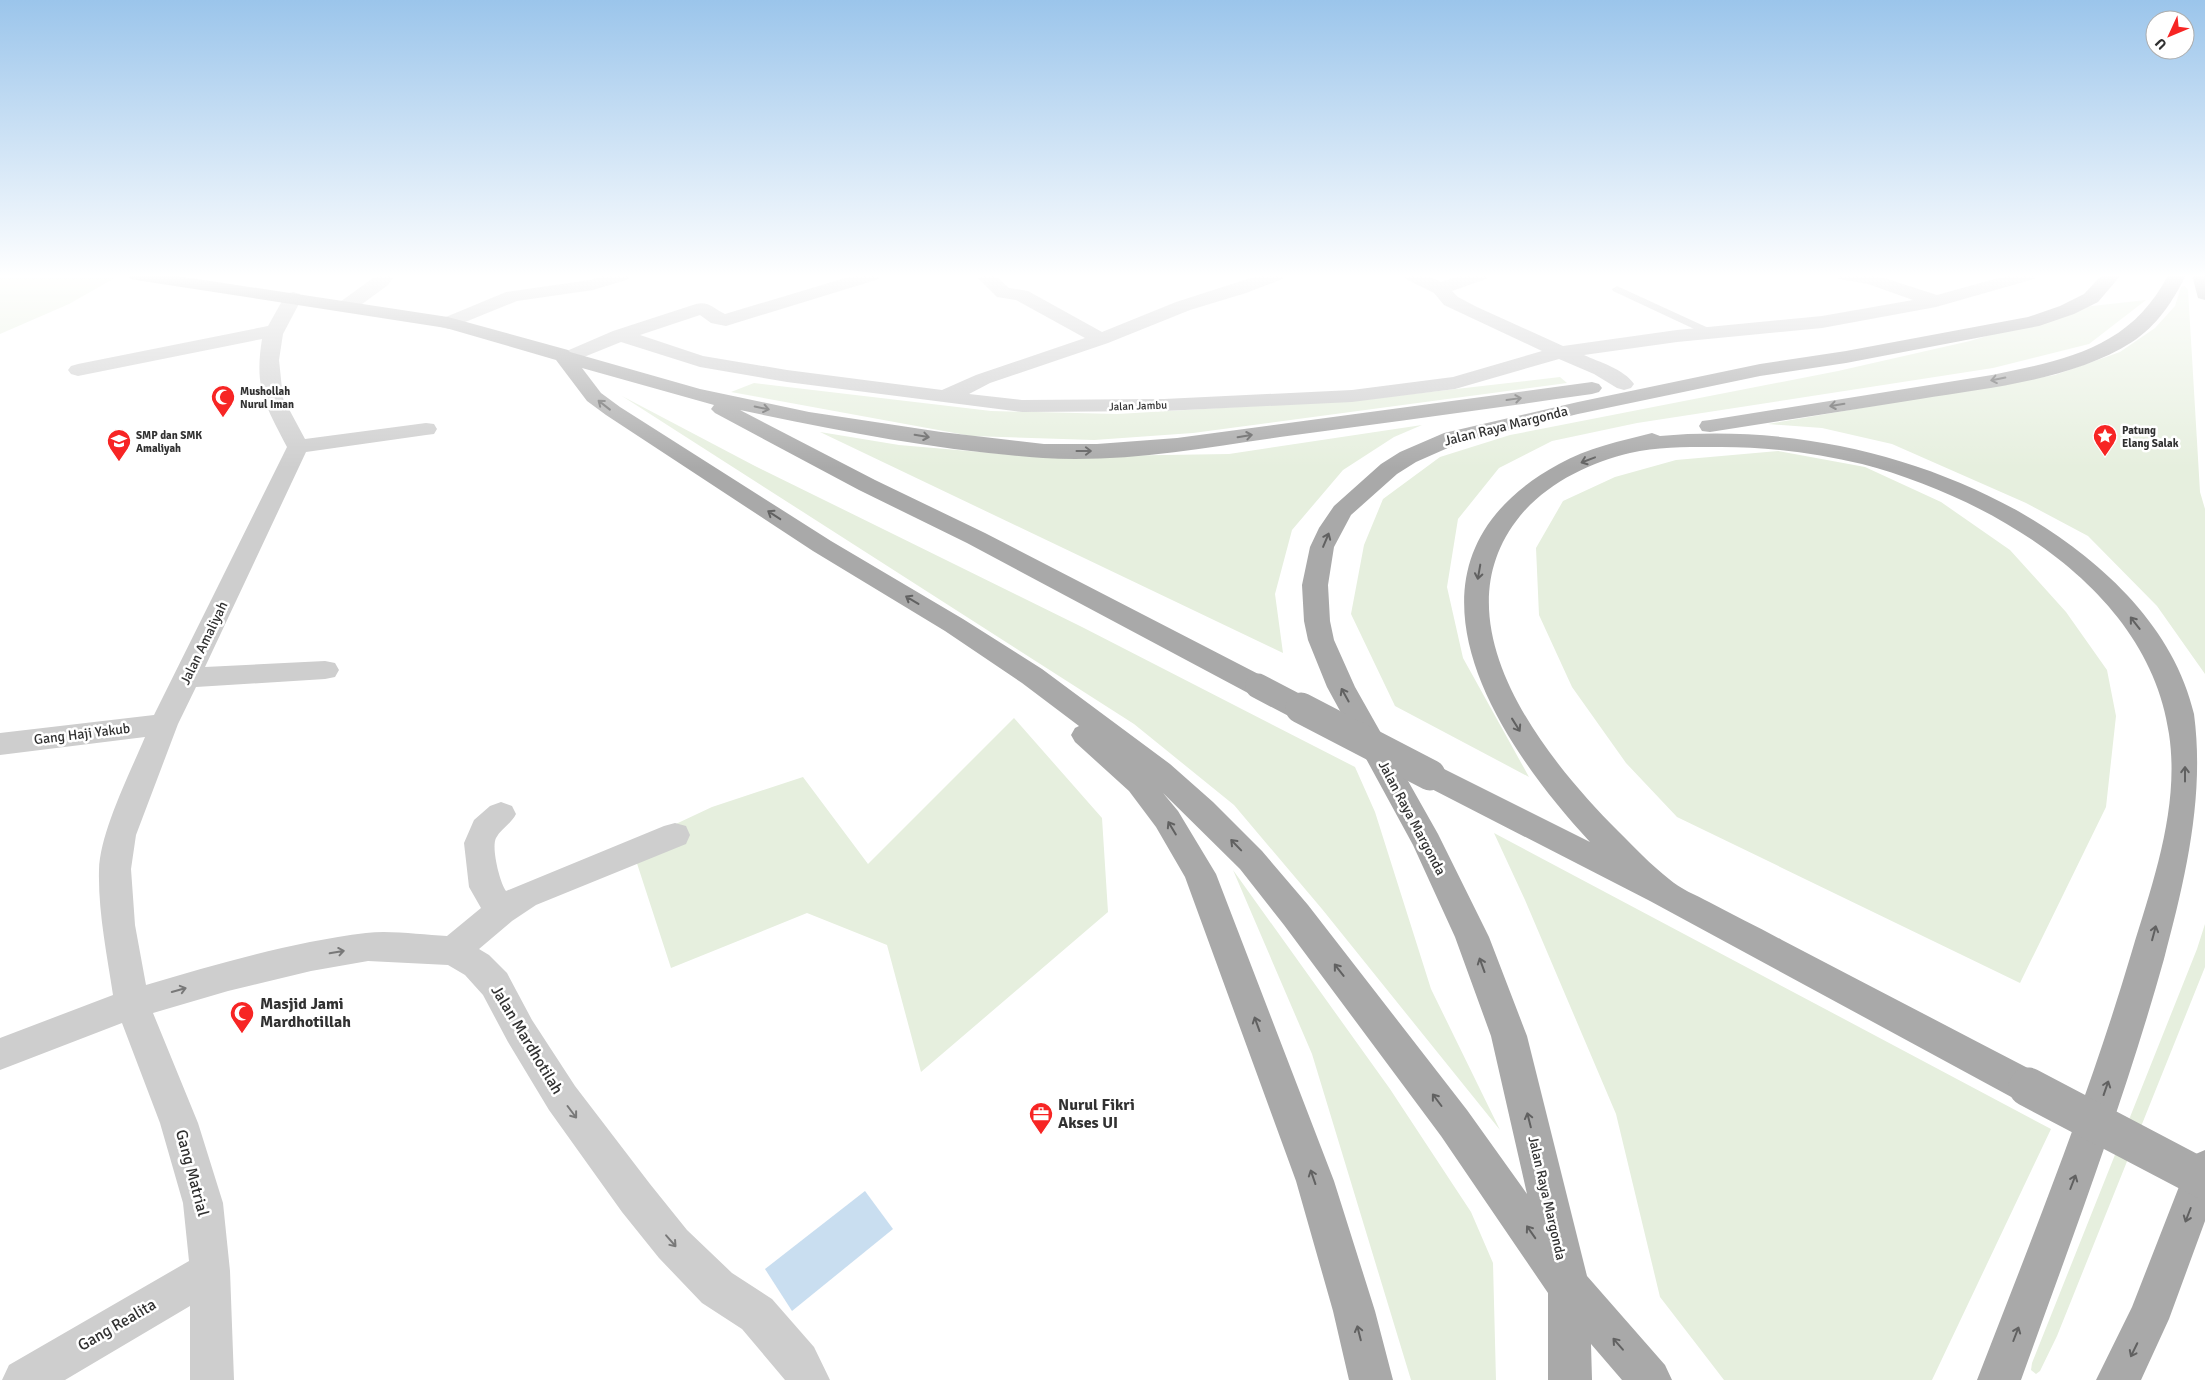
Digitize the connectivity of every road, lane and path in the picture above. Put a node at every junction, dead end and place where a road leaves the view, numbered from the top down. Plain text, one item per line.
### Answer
1 (232, 339) edge
2 (273, 339) edge
3 (506, 339) edge
4 (608, 339) edge
5 (634, 339) edge
6 (1101, 339) edge
7 (1533, 339) edge
8 (1661, 339) edge
9 (1940, 339) edge
10 (2120, 339) edge
11 (1560, 352) junction
12 (565, 356) junction
13 (78, 370) dead end
14 (1760, 370) junction
15 (1624, 384) junction
16 (697, 395) junction
17 (945, 397) junction
18 (426, 429) dead end
19 (1634, 445) junction
20 (298, 447) junction
21 (954, 625) junction
22 (325, 670) dead end
23 (187, 678) junction
24 (164, 724) junction
25 (0, 744) edge
26 (501, 814) dead end
27 (675, 835) dead end
28 (1661, 892) junction
29 (501, 911) junction
30 (453, 951) junction
31 (132, 1004) junction
32 (0, 1054) edge
33 (2205, 1169) edge
34 (2205, 1180) edge
35 (210, 1271) junction
36 (1568, 1287) junction
37 (24, 1380) edge
38 (212, 1380) edge
39 (808, 1380) edge
40 (1371, 1380) edge
41 (1570, 1380) edge
42 (1650, 1380) edge
43 (1999, 1380) edge
44 (2118, 1380) edge

1 - 13 street
2 - 20 street
3 - 12 main road
4 - 12 street
5 - 17 street, Jalan Jambu
6 - 17 street
7 - 11 street
8 - 11 street, Jalan Jambu
9 - 14 main road, Jalan Raya Margonda
10 -> 19 main road
11 - 15 street
11 - 17 street, Jalan Jambu
12 - 16 main road
21 -> 12 main road
14 - 15 main road
36 -> 14 main road, Jalan Raya Margonda
16 -> 15 main road
16 - 28 main road, bridge
18 - 20 street
19 -> 28 main road
43 -> 19 main road
20 - 23 street, Jalan Amaliyah
36 -> 21 main road
40 -> 21 main road
22 - 23 street
23 - 24 street, Jalan Amaliyah
24 - 25 street, Gang Haji Yakub
24 - 31 street, Jalan Amaliyah
26 - 29 street
27 - 29 street
28 - 34 main road, bridge
29 - 30 street
31 -> 30 street, Jalan Mardhotilah
30 -> 39 street, Jalan Mardhotilah
31 - 32 street, Jalan Mardhotilah
31 - 35 street, Gang Matrial
33 -> 44 main road
35 - 37 street, Gang Realita
35 - 38 street, Gang Matrial
36 - 41 main road, Jalan Raya Margonda
42 -> 36 main road

